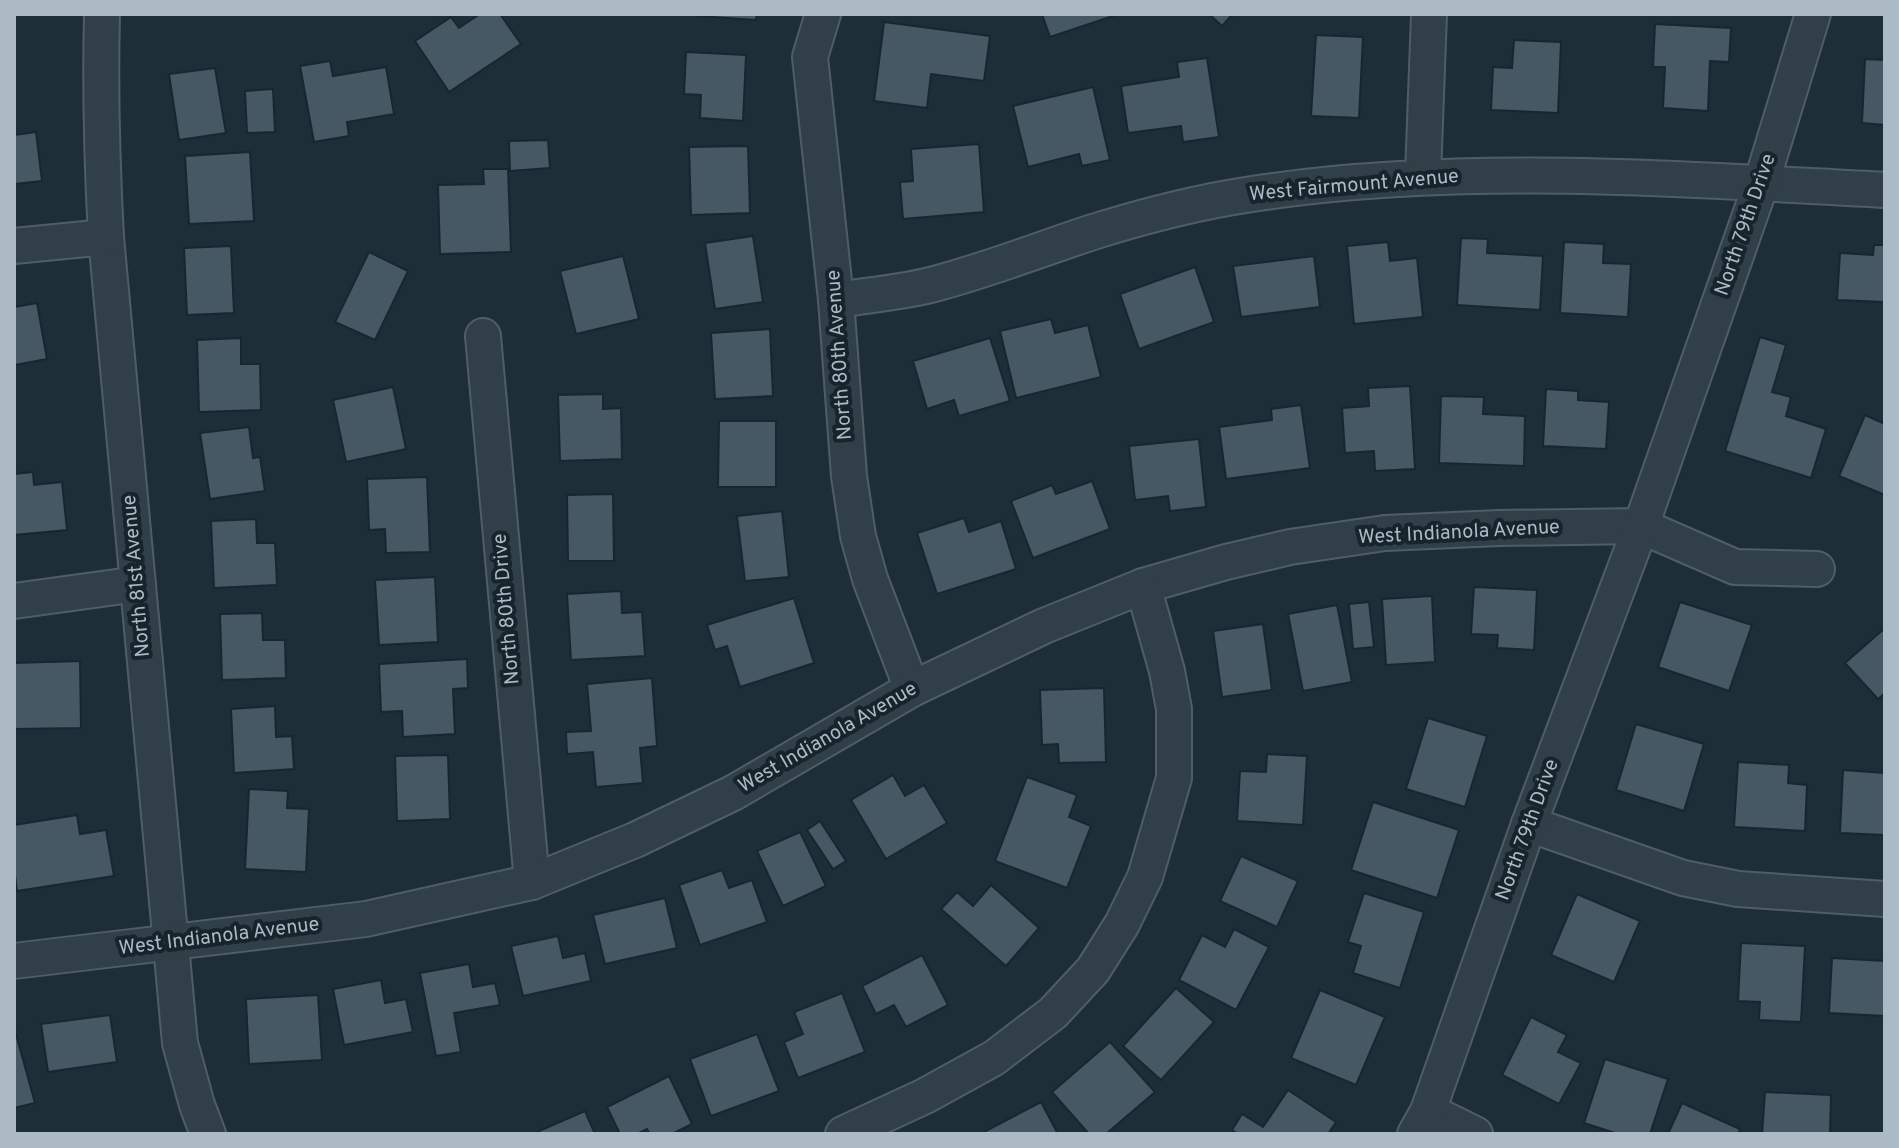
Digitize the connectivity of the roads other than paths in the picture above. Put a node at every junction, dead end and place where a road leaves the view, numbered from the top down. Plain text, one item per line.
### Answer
1 (102, 14) edge
2 (823, 14) edge
3 (1429, 14) edge
4 (1813, 14) edge
5 (1423, 176) junction
6 (1761, 184) junction
7 (1885, 190) edge
8 (106, 237) junction
9 (14, 246) edge
10 (836, 300) junction
11 (483, 336) dead end
12 (1641, 526) junction
13 (1817, 569) dead end
14 (138, 584) junction
15 (1143, 586) junction
16 (14, 601) edge
17 (912, 689) junction
18 (1529, 824) junction
19 (532, 882) junction
20 (1885, 899) edge
21 (172, 943) junction
22 (14, 961) edge
23 (1422, 1122) edge
24 (208, 1134) edge
25 (843, 1134) edge
26 (1475, 1134) edge

1 - 8 street, North 81st Avenue
2 - 10 street, North 80th Avenue
3 - 5 street
4 - 6 street, North 79th Drive
5 - 6 street, West Fairmount Avenue
5 - 10 street, West Fairmount Avenue
6 - 7 street, West Fairmount Avenue
6 - 12 street, North 79th Drive
8 - 9 street
8 - 14 street, North 81st Avenue
10 - 17 street, North 80th Avenue
11 - 19 street, North 80th Drive
12 - 13 street
12 - 15 street, West Indianola Avenue
12 - 18 street, North 79th Drive
14 - 16 street
14 - 21 street, North 81st Avenue
15 - 17 street, West Indianola Avenue
15 - 25 street
17 - 19 street, West Indianola Avenue
18 - 20 street
18 - 23 street, North 79th Drive
19 - 21 street, West Indianola Avenue
21 - 22 street, West Indianola Avenue
21 - 24 street, North 81st Avenue
23 - 26 street

